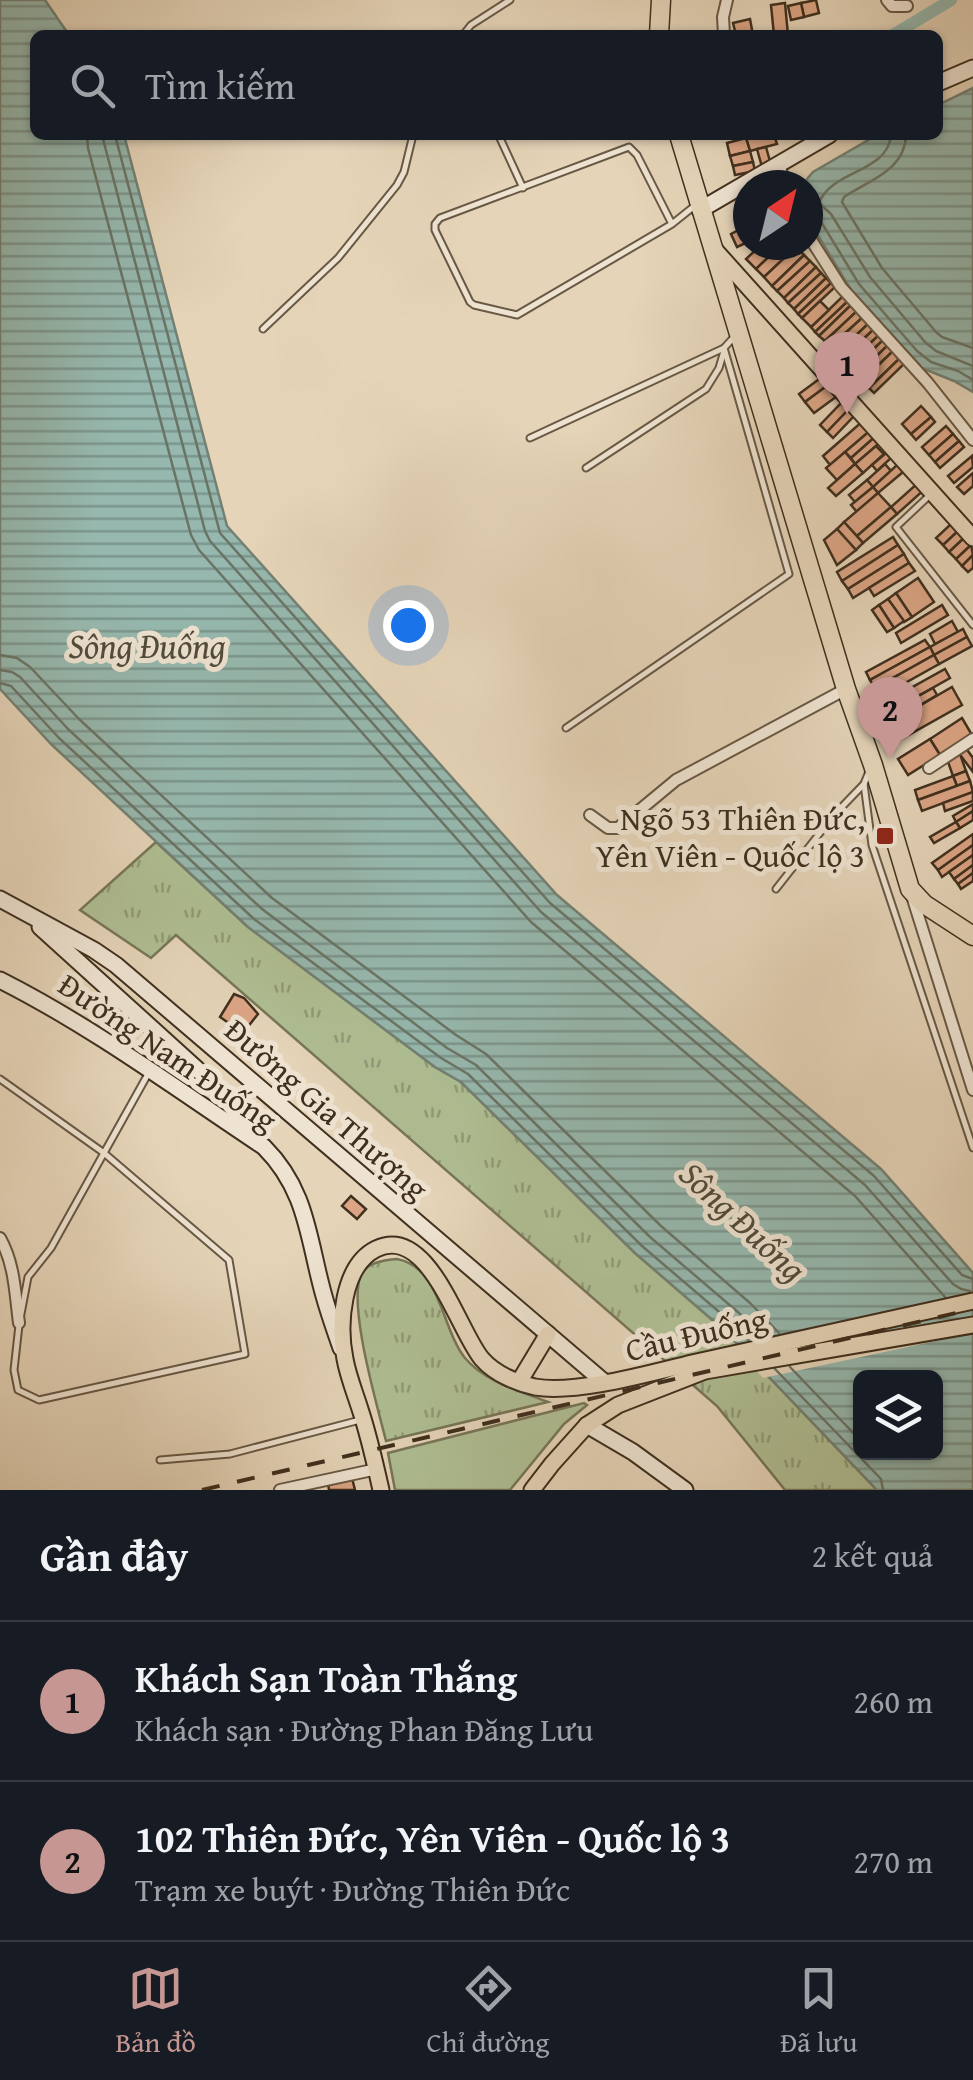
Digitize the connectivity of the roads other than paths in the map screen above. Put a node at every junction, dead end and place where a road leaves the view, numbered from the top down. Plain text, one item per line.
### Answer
1 (510, 0) edge
2 (661, 0) edge
3 (726, 0) edge
4 (887, 0) edge
5 (907, 6) dead end
6 (468, 30) edge
7 (659, 30) edge
8 (724, 30) edge
9 (973, 68) edge
10 (943, 80) edge
11 (412, 140) edge
12 (501, 140) edge
13 (680, 140) edge
14 (821, 140) edge
15 (779, 165) junction
16 (781, 170) edge
17 (523, 188) junction
18 (699, 206) junction
19 (672, 224) junction
20 (714, 249) junction
21 (823, 258) edge
22 (263, 330) dead end
23 (738, 332) junction
24 (724, 348) junction
25 (530, 438) dead end
26 (973, 440) edge
27 (586, 468) dead end
28 (932, 493) junction
29 (973, 538) edge
30 (973, 625) edge
31 (846, 688) junction
32 (566, 728) dead end
33 (973, 740) edge
34 (873, 765) junction
35 (929, 768) dead end
36 (864, 784) junction
37 (590, 815) dead end
38 (776, 888) dead end
39 (910, 890) junction
40 (0, 899) edge
41 (22, 911) junction
42 (973, 936) edge
43 (0, 980) edge
44 (150, 1071) junction
45 (0, 1079) edge
46 (973, 1090) edge
47 (264, 1147) junction
48 (973, 1148) edge
49 (104, 1153) junction
50 (0, 1238) edge
51 (973, 1301) edge
52 (19, 1323) junction
53 (973, 1325) edge
54 (548, 1334) junction
55 (344, 1357) junction
56 (519, 1382) junction
57 (606, 1382) junction
58 (363, 1419) junction
59 (587, 1425) junction
60 (160, 1460) dead end
61 (377, 1469) junction
62 (280, 1490) edge
63 (381, 1490) edge
64 (532, 1490) edge
65 (684, 1490) edge

1 - 6 lane
2 - 7 highway
3 - 8 street
4 - 5 street
9 - 10 main road
11 - 22 lane
12 - 17 lane
13 - 18 highway
14 - 15 main road
15 - 16 street
15 - 18 main road
17 - 19 lane
17 - 19 lane
18 - 19 lane
18 - 20 highway
20 - 23 highway
20 - 28 main road
21 - 26 street
23 - 24 lane
23 - 31 highway
24 - 25 lane
24 - 27 lane
24 - 32 lane
28 - 29 main road
28 - 30 lane
31 - 34 highway
31 - 37 street
33 - 35 street
34 - 36 lane
34 - 39 highway
36 - 38 lane
36 - 48 lane
39 - 42 highway
39 - 46 street
40 - 41 main road, Đường Gia Thượng
41 - 47 main road
41 - 54 main road, Đường Gia Thượng
43 - 44 main road, Đường Nam Đuống
44 - 47 main road, Đường Nam Đuống
44 - 49 lane
45 - 49 lane
47 - 55 main road, Đường Nam Đuống
49 - 52 lane
49 - 52 lane
50 - 52 street
51 - 57 main road, Cầu Đuống
53 - 59 main road, Cầu Đuống
54 - 56 main road
54 - 57 main road, Đường Gia Thượng
55 - 56 main road
55 - 58 main road
56 - 57 main road, Cầu Đuống
58 - 60 lane
58 - 61 main road
59 - 64 main road, Cầu Đuống
59 - 65 main road
61 - 62 street
61 - 63 main road

